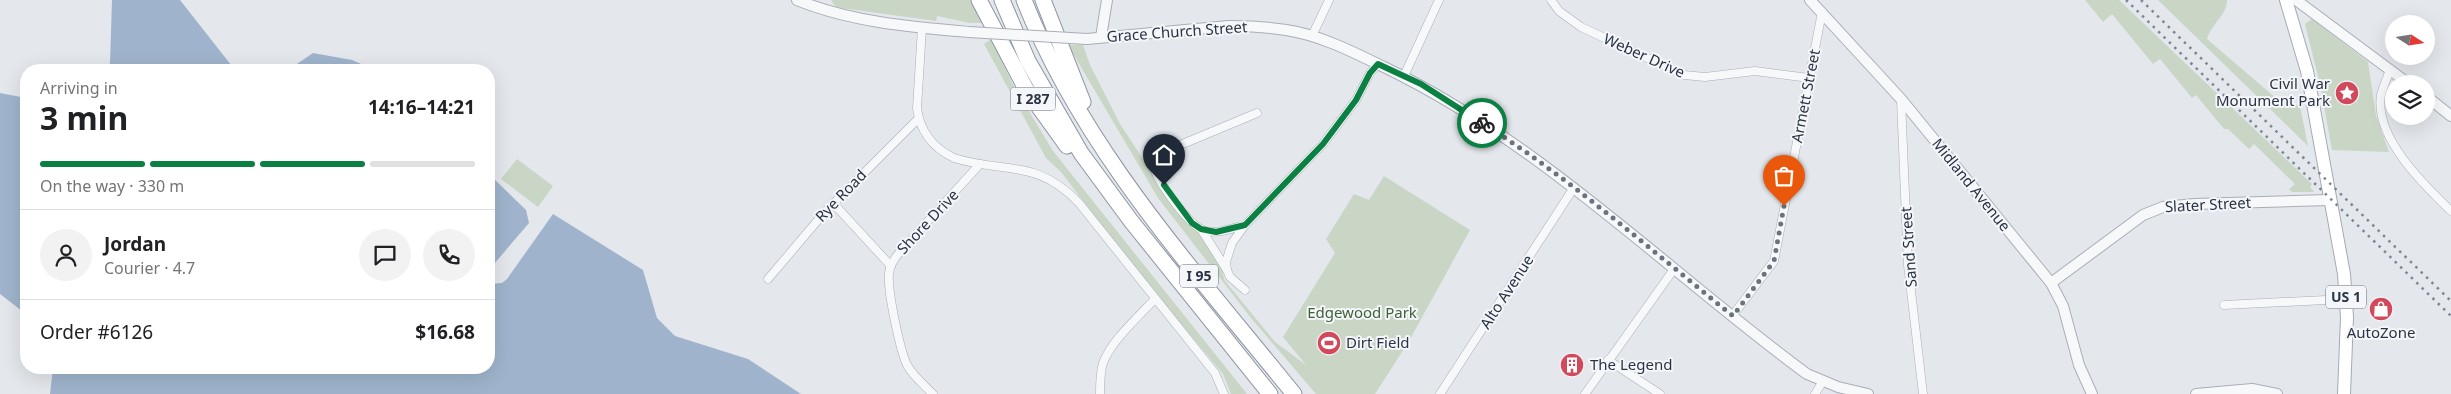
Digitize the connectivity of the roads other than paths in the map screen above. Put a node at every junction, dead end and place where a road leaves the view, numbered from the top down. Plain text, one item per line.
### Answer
1 (797, 0) edge
2 (979, 0) edge
3 (1002, 0) edge
4 (1024, 0) edge
5 (1043, 0) edge
6 (1107, 0) edge
7 (1329, 0) edge
8 (1439, 0) edge
9 (1551, 0) edge
10 (1810, 0) edge
11 (2286, 0) edge
12 (2296, 0) edge
13 (1822, 12) junction
14 (922, 28) junction
15 (1312, 36) junction
16 (1101, 38) junction
17 (1378, 64) junction
18 (2390, 70) junction
19 (2397, 75) edge
20 (1404, 76) junction
21 (1809, 78) junction
22 (1902, 99) junction
23 (2435, 103) edge
24 (1257, 113) dead end
25 (2451, 116) edge
26 (919, 118) junction
27 (1106, 156) junction
28 (980, 164) junction
29 (1104, 187) junction
30 (1573, 189) junction
31 (2330, 200) junction
32 (834, 203) junction
33 (2451, 211) edge
34 (1245, 225) junction
35 (1201, 229) junction
36 (891, 266) junction
37 (1674, 269) junction
38 (1227, 270) junction
39 (768, 279) dead end
40 (2051, 283) junction
41 (1245, 290) dead end
42 (1155, 299) junction
43 (2346, 300) junction
44 (2224, 305) dead end
45 (1733, 316) junction
46 (1608, 360) junction
47 (1823, 381) junction
48 (933, 394) edge
49 (1100, 394) edge
50 (1224, 394) edge
51 (1270, 394) edge
52 (1294, 394) edge
53 (1440, 394) edge
54 (1585, 394) edge
55 (1660, 394) edge
56 (1815, 394) edge
57 (1868, 394) edge
58 (1923, 394) edge
59 (2092, 394) edge
60 (2196, 394) edge
61 (2277, 394) edge
62 (2344, 394) edge

1 - 14 street, Grace Church Street
2 - 29 highway, I 287
3 - 29 highway, I 95
4 - 27 highway, I 95
5 - 27 highway, I 287
6 - 16 street
7 - 15 street
8 - 20 street
9 - 21 street, Weber Drive
10 - 13 street, Midland Avenue
11 - 31 main road, US 1
12 - 18 street
13 - 21 street, Armett Street
13 - 22 street, Midland Avenue
14 - 16 street, Grace Church Street, bridge
14 - 26 street
15 - 16 street, Grace Church Street
15 - 17 street, Grace Church Street
17 - 20 street, Grace Church Street
17 - 34 street
18 - 19 street
18 - 33 street
20 - 30 street, Grace Church Street
21 - 45 street, Armett Street
22 - 40 street, Midland Avenue
22 - 58 street, Sand Street
23 - 25 street
24 - 35 street
26 - 28 street
26 - 32 street, Rye Road
27 - 52 highway, I 95
28 - 36 street, Shore Drive
28 - 42 street
29 - 51 highway, I 95
30 - 37 street, Grace Church Street
30 - 53 street, Alto Avenue
31 - 40 street, Slater Street
31 - 43 main road, US 1
32 - 36 street
32 - 39 street, Rye Road
34 - 35 street
34 - 38 street
35 - 38 street
36 - 48 street, Shore Drive
37 - 45 street, Grace Church Street
37 - 46 street
38 - 41 street
40 - 59 street, Midland Avenue
42 - 49 street
42 - 50 street
43 - 44 street
43 - 62 main road, US 1
45 - 47 street, Grace Church Street
46 - 54 street
46 - 55 street
47 - 56 street
47 - 57 street, Grace Church Street
60 - 61 street

